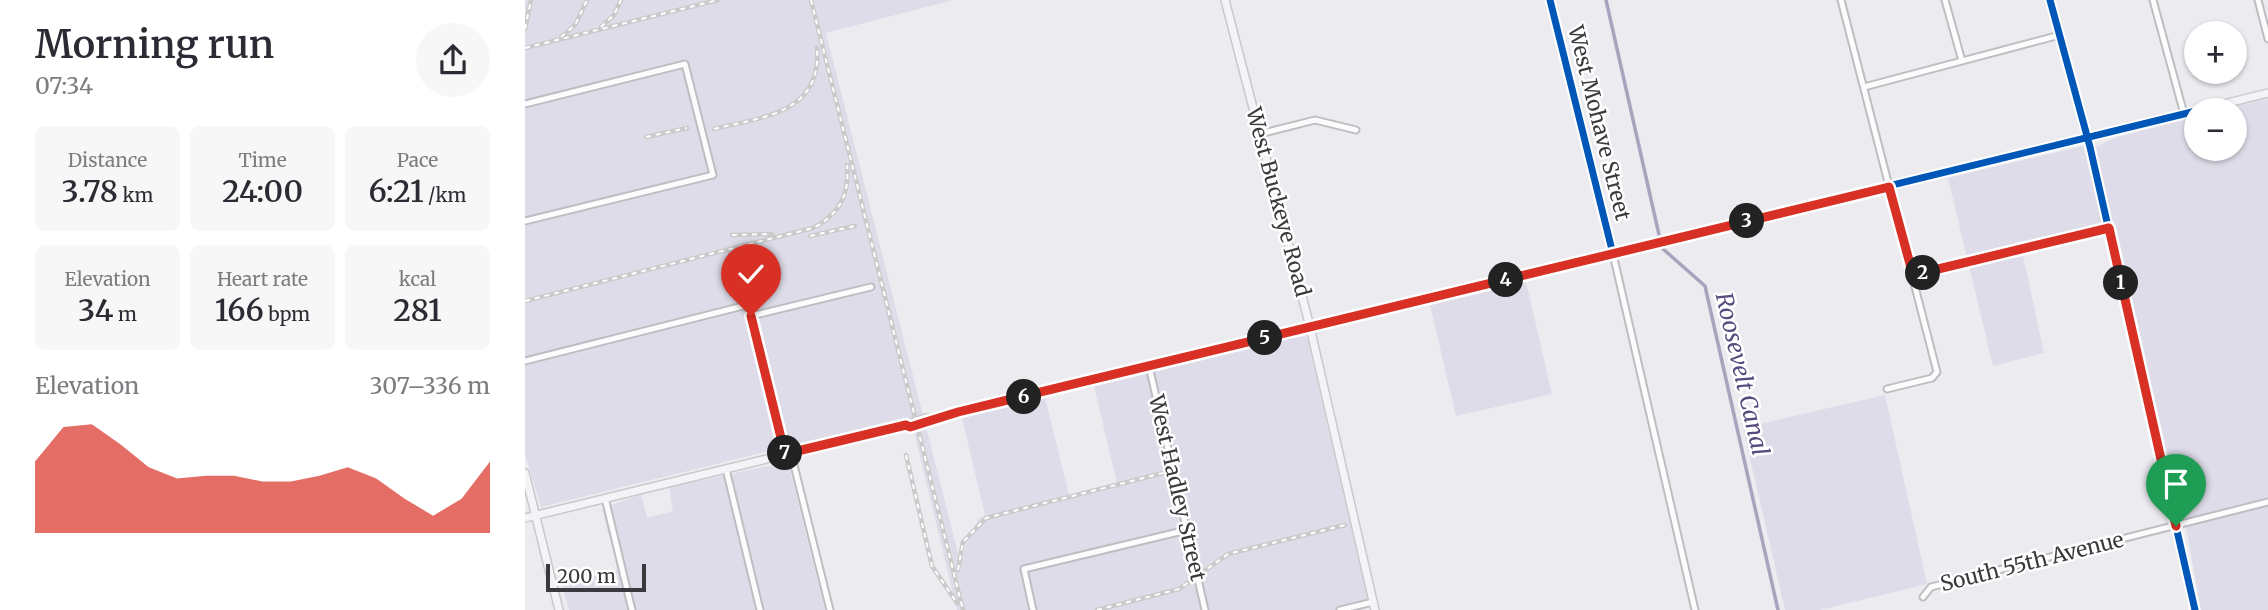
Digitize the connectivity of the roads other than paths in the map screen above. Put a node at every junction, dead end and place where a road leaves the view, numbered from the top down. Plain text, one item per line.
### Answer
1 (1225, 0) edge
2 (1550, 0) edge
3 (1841, 0) edge
4 (1945, 0) edge
5 (2050, 0) edge
6 (2153, 0) edge
7 (2257, 0) edge
8 (2060, 34) junction
9 (2268, 39) edge
10 (1962, 61) junction
11 (1864, 87) junction
12 (2268, 93) edge
13 (2247, 98) edge
14 (525, 104) edge
15 (2184, 114) joint
16 (1356, 130) dead end
17 (1260, 134) junction
18 (2088, 138) junction
19 (1889, 187) junction
20 (525, 221) edge
21 (2109, 228) junction
22 (1613, 254) junction
23 (732, 256) dead end
24 (1913, 275) junction
25 (871, 287) dead end
26 (747, 305) junction
27 (751, 316) junction
28 (1310, 327) junction
29 (525, 361) edge
30 (1149, 366) junction
31 (1887, 389) dead end
32 (788, 454) junction
33 (724, 469) junction
34 (525, 473) edge
35 (605, 498) junction
36 (2268, 502) edge
37 (536, 515) junction
38 (525, 518) edge
39 (2176, 526) junction
40 (1187, 530) junction
41 (1923, 597) dead end
42 (1374, 606) edge
43 (559, 610) edge
44 (632, 610) edge
45 (760, 610) edge
46 (830, 610) edge
47 (1033, 610) edge
48 (1205, 610) edge
49 (1340, 610) edge
50 (1695, 610) edge
51 (2195, 610) edge

1 - 17 main road, West Buckeye Road
2 - 22 street, West Mohave Street
3 - 11 street
4 - 10 street
5 - 8 main road
6 - 15 street
7 - 9 street
8 - 10 street
8 - 18 main road
10 - 11 street
11 - 19 street
12 - 13 main road
14 - 20 street
15 - 18 main road
16 - 17 street
17 - 28 main road, West Buckeye Road
18 - 19 main road
18 - 21 main road
19 - 22 main road
19 - 24 street
21 - 24 street
21 - 39 main road
22 - 28 main road
22 - 50 street, West Mohave Street
23 - 26 street
24 - 31 street
25 - 27 street
26 - 27 street
26 - 29 street
27 - 32 street
28 - 30 main road
28 - 42 main road, West Buckeye Road
30 - 32 main road
30 - 40 street, West Hadley Street
32 - 33 main road
32 - 46 street
33 - 35 main road
33 - 45 street
34 - 37 main road
35 - 37 main road
35 - 44 street
36 - 39 street, South 55th Avenue
37 - 38 main road
37 - 43 main road
39 - 41 street, South 55th Avenue
39 - 51 main road
40 - 47 street
40 - 48 street, West Hadley Street
42 - 49 street

